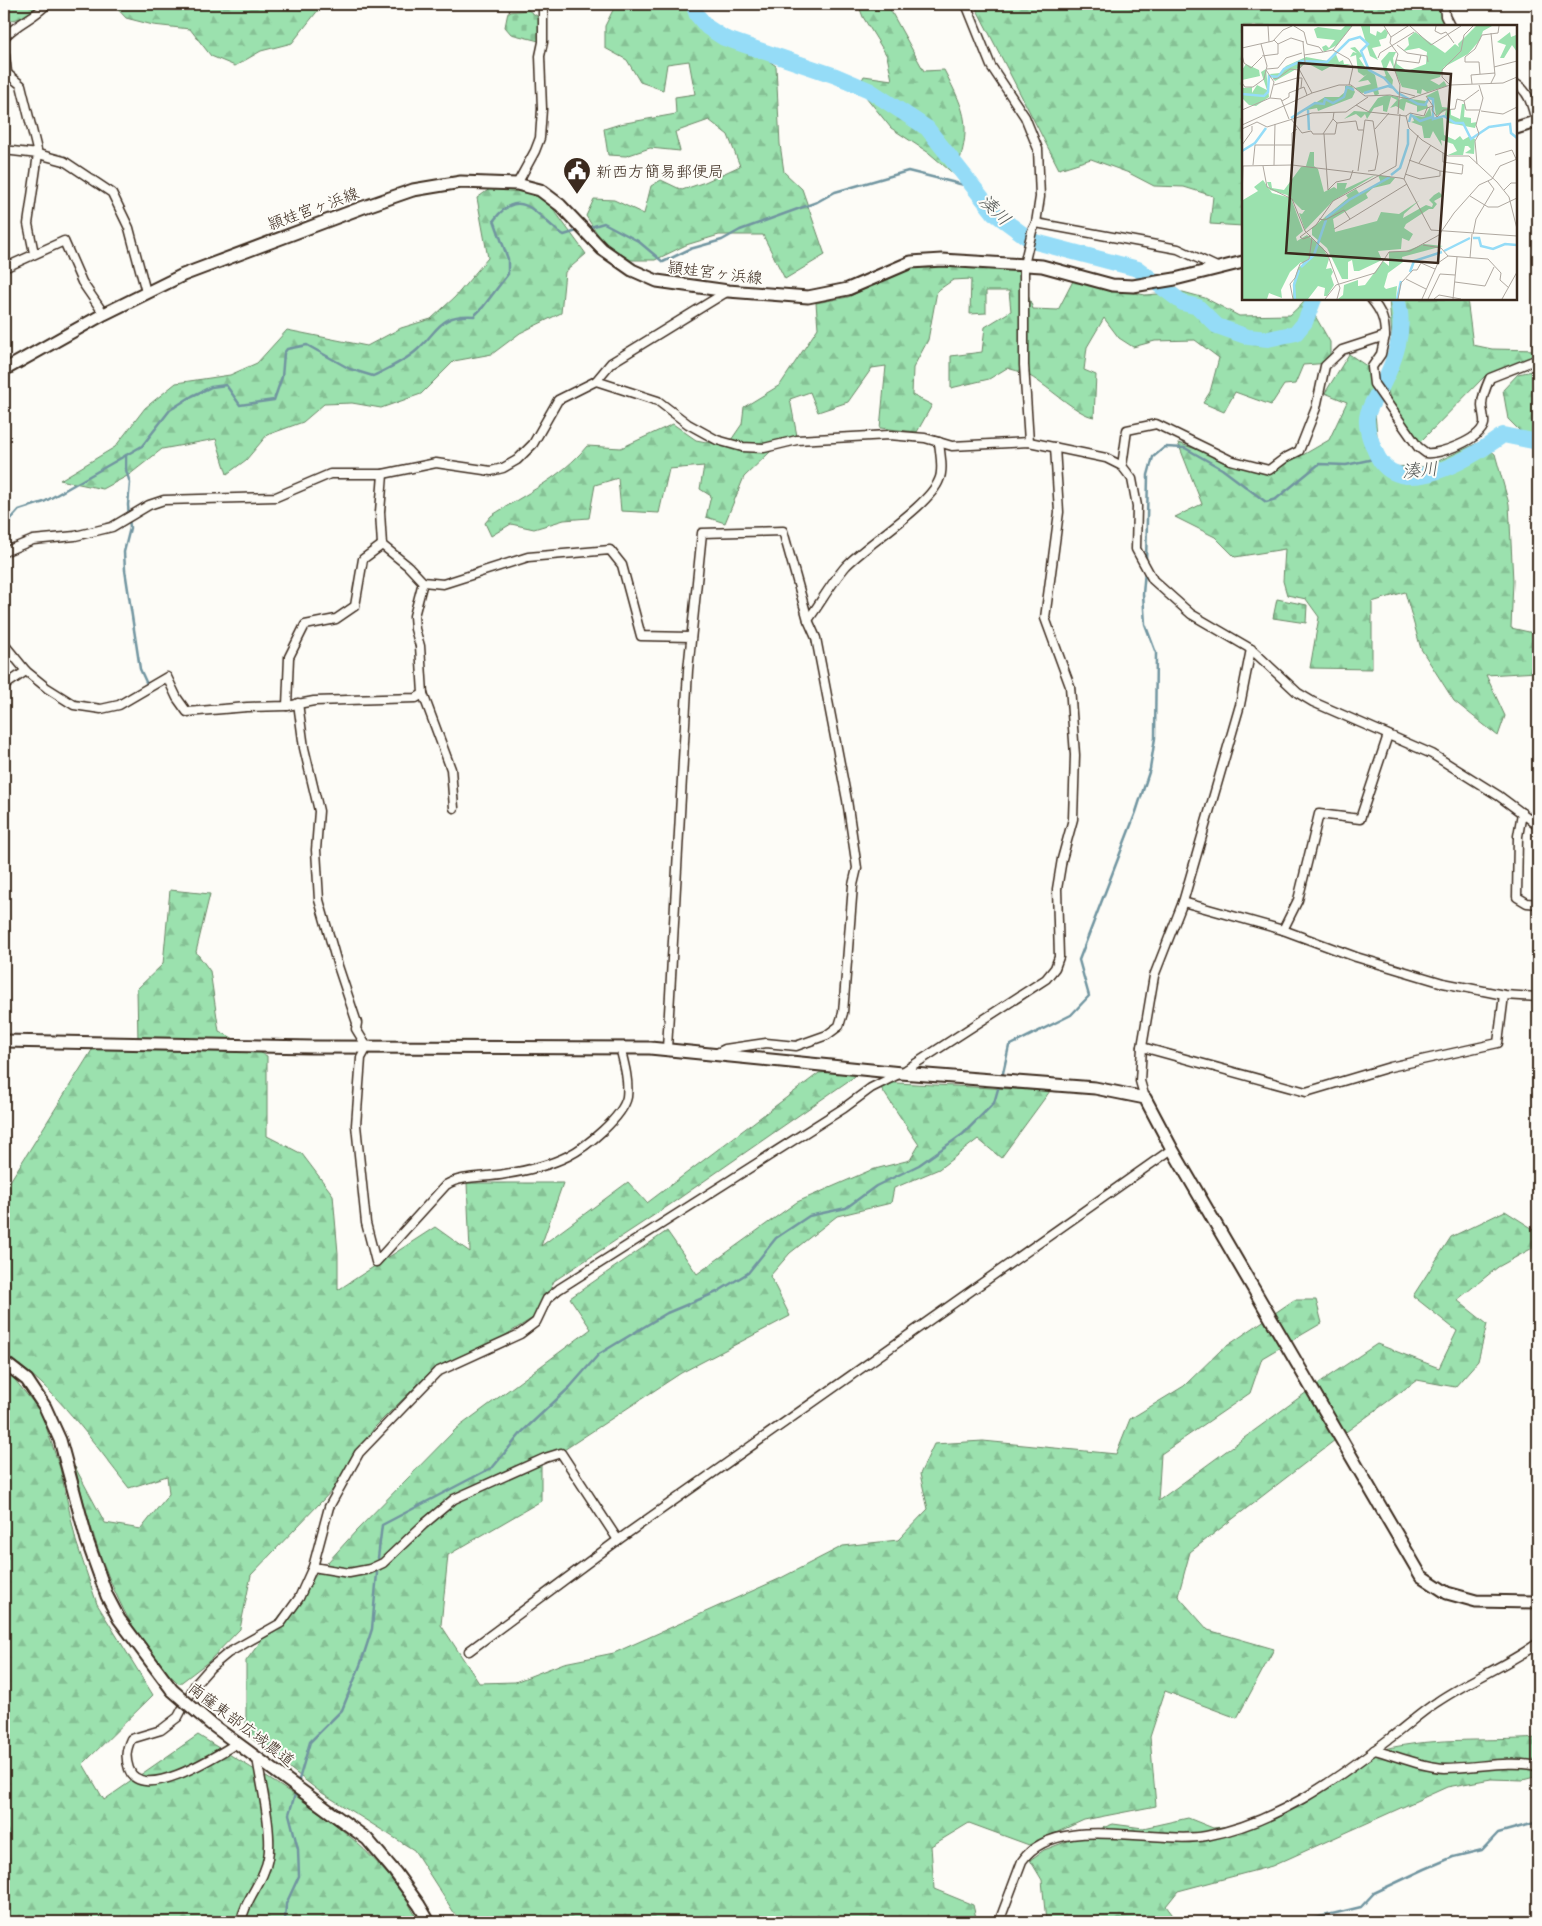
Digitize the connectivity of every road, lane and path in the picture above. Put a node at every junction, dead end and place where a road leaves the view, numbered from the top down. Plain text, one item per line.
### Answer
1 (47, 4) edge
2 (543, 4) edge
3 (966, 4) edge
4 (1444, 4) edge
5 (1450, 25) edge
6 (4, 38) edge
7 (4, 48) edge
8 (5, 71) edge
9 (1517, 85) edge
10 (1537, 121) edge
11 (1517, 128) edge
12 (4, 150) edge
13 (38, 154) junction
14 (517, 184) junction
15 (1036, 223) junction
16 (34, 253) junction
17 (1242, 262) edge
18 (1024, 265) junction
19 (4, 268) edge
20 (1219, 268) junction
21 (728, 291) junction
22 (146, 292) junction
23 (1372, 300) edge
24 (104, 314) junction
25 (1385, 336) junction
26 (1538, 359) edge
27 (4, 370) edge
28 (596, 380) junction
29 (939, 442) junction
30 (1029, 442) junction
31 (1055, 448) junction
32 (1122, 466) junction
33 (383, 474) junction
34 (382, 545) junction
35 (4, 552) edge
36 (422, 582) junction
37 (808, 620) junction
38 (691, 636) junction
39 (4, 644) edge
40 (1251, 649) junction
41 (26, 671) junction
42 (4, 686) edge
43 (423, 694) junction
44 (298, 703) junction
45 (287, 706) junction
46 (1388, 735) junction
47 (454, 808) dead end
48 (1522, 813) junction
49 (1538, 825) edge
50 (1182, 902) junction
51 (1538, 904) edge
52 (1283, 930) junction
53 (1504, 995) junction
54 (1538, 998) edge
55 (4, 1041) edge
56 (367, 1047) junction
57 (1142, 1047) junction
58 (620, 1048) junction
59 (667, 1049) junction
60 (715, 1054) junction
61 (901, 1073) junction
62 (1145, 1098) junction
63 (1172, 1149) junction
64 (4, 1362) edge
65 (618, 1540) junction
66 (313, 1568) junction
67 (1538, 1602) edge
68 (1538, 1643) edge
69 (469, 1651) dead end
70 (237, 1743) junction
71 (1374, 1750) junction
72 (257, 1758) junction
73 (1538, 1766) edge
74 (241, 1922) edge
75 (428, 1922) edge
76 (999, 1922) edge

1 - 6 street
2 - 14 street
3 - 15 street
4 - 5 street
7 - 8 street
8 - 13 street
9 - 10 street
10 - 11 street
12 - 13 street
13 - 16 street
13 - 22 street
14 - 21 street, 頴娃宮ヶ浜線
14 - 22 street, 頴娃宮ヶ浜線
15 - 18 street
15 - 20 street
16 - 19 street
16 - 24 street
17 - 20 street, 頴娃宮ヶ浜線
18 - 20 street, 頴娃宮ヶ浜線
18 - 21 street, 頴娃宮ヶ浜線
18 - 30 street
21 - 28 street
22 - 24 street, 頴娃宮ヶ浜線
23 - 25 street
24 - 27 street, 頴娃宮ヶ浜線
25 - 26 street
25 - 32 street
28 - 29 street
28 - 33 street
29 - 30 street
29 - 37 street
30 - 31 street
31 - 32 street
31 - 61 street
32 - 40 street
33 - 34 street
33 - 35 street
34 - 36 street
34 - 45 street
36 - 38 street
36 - 43 street
37 - 38 street
37 - 60 street
38 - 59 street
39 - 41 street
40 - 46 street
40 - 50 street
41 - 42 street
41 - 45 street
43 - 44 street
43 - 47 street
44 - 45 street
44 - 56 street
46 - 48 street
46 - 52 street
48 - 49 street
48 - 51 street
50 - 52 street
50 - 57 street
52 - 53 street
53 - 54 street
53 - 57 street
55 - 56 street
56 - 58 street
56 - 58 street
57 - 62 street
58 - 59 street
59 - 60 street
60 - 61 street
61 - 62 street
61 - 66 street
62 - 63 street
63 - 65 street
63 - 67 street
64 - 70 street, 南薩東部広域農道, bridge
65 - 66 street
65 - 69 street
66 - 70 street
68 - 71 street
70 - 72 street, 南薩東部広域農道
71 - 73 street
71 - 76 street
72 - 74 street
72 - 75 street, 南薩東部広域農道

